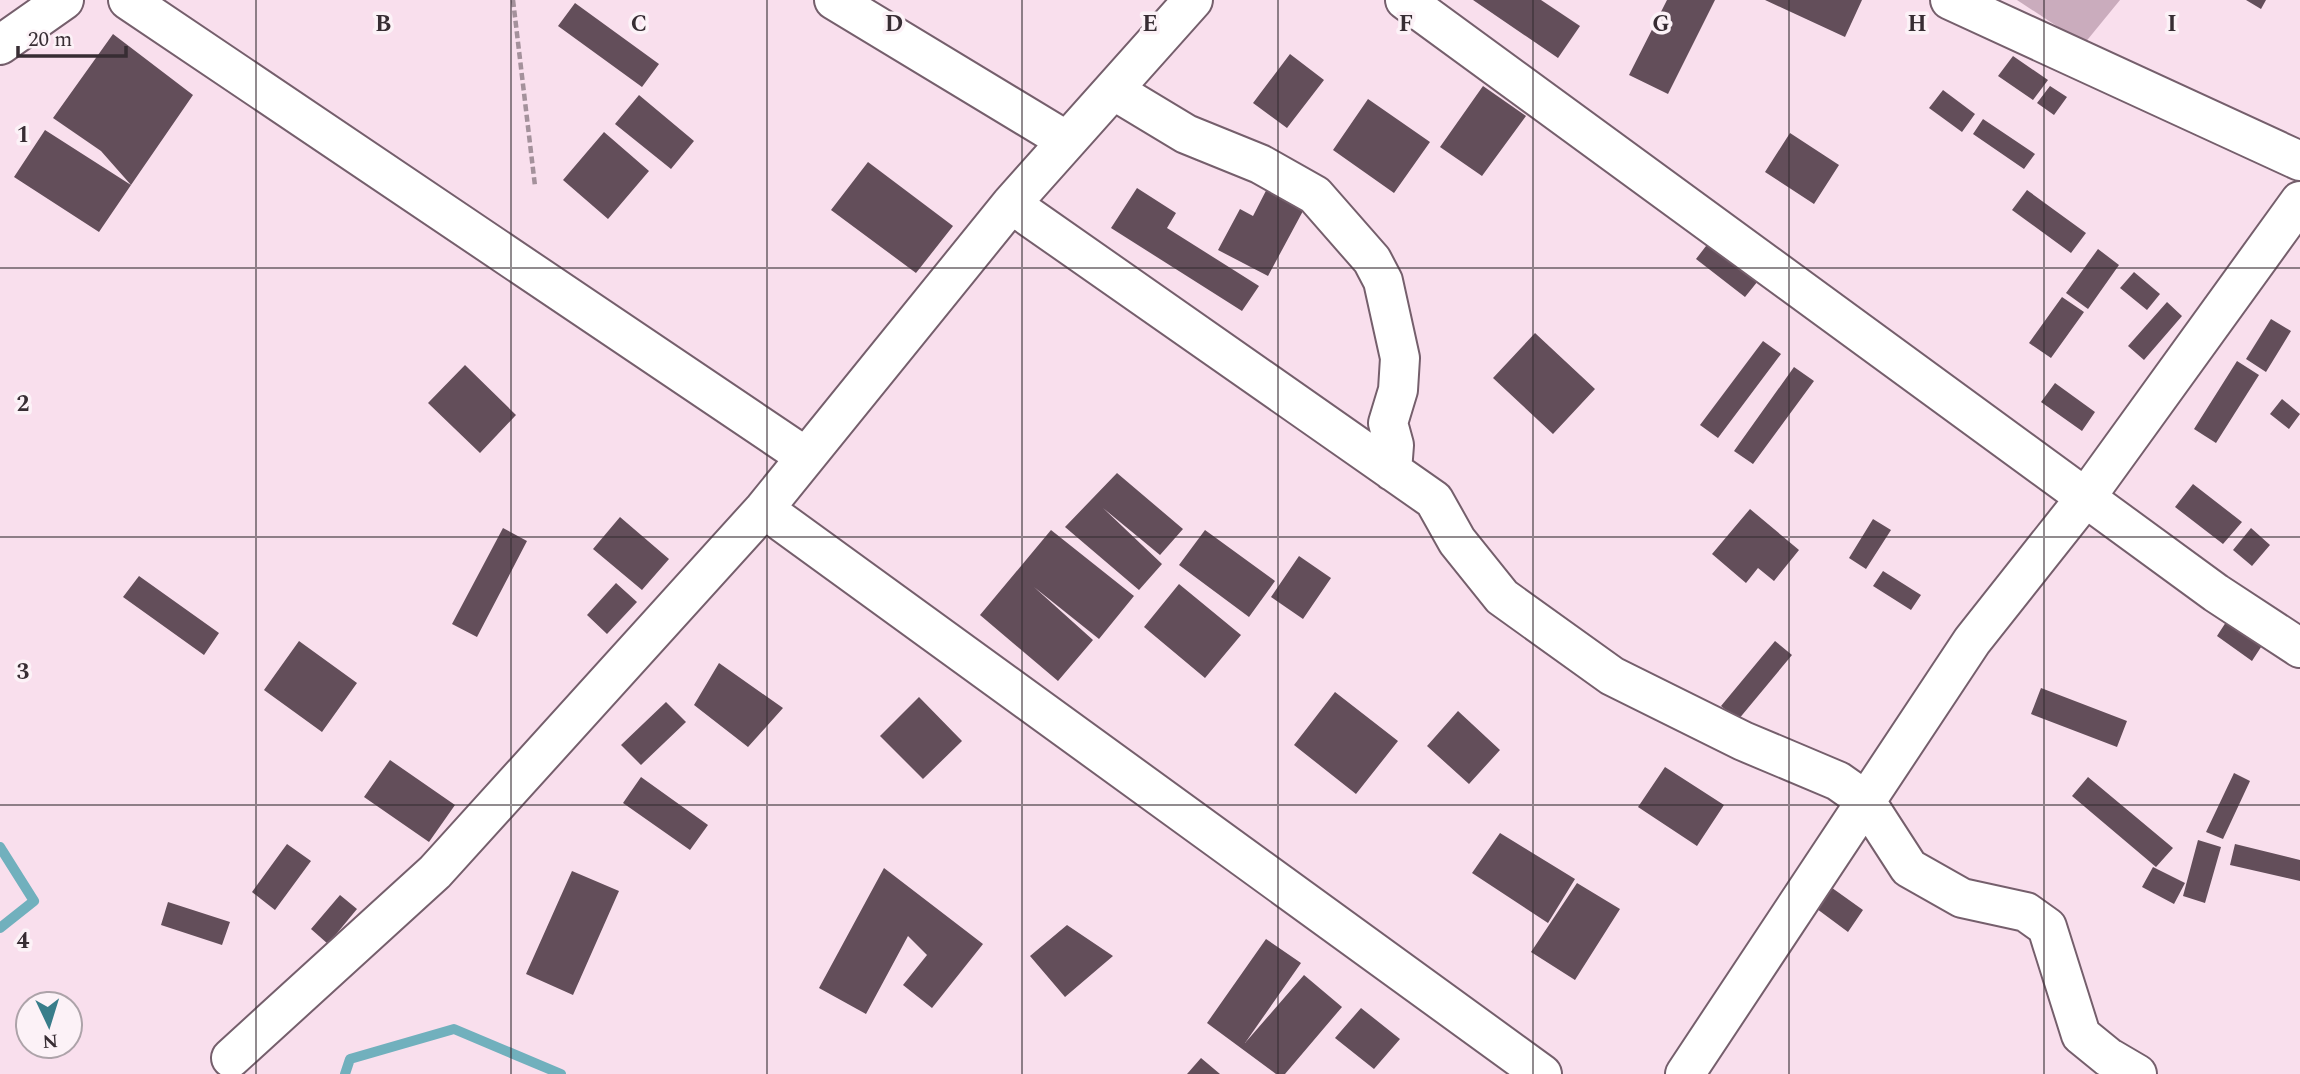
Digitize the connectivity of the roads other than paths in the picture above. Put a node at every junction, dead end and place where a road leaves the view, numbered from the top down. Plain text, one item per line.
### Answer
1 (64, 0) edge
2 (128, 0) edge
3 (834, 0) edge
4 (1193, 0) edge
5 (1405, 0) edge
6 (1950, 0) edge
7 (0, 45) edge
8 (1113, 90) junction
9 (1067, 141) junction
10 (2300, 161) edge
11 (2300, 201) edge
12 (1011, 204) junction
13 (806, 457) junction
14 (1392, 471) junction
15 (2086, 497) junction
16 (764, 509) junction
17 (2300, 648) edge
18 (1865, 800) junction
19 (231, 1058) dead end
20 (1542, 1074) edge
21 (1685, 1074) edge
22 (2137, 1074) edge

1 - 7 street
2 - 13 street
3 - 9 street
4 - 8 street
5 - 15 street
6 - 10 street
8 - 9 street
8 - 14 street
9 - 12 street
11 - 15 street
12 - 13 street
12 - 14 street
13 - 16 street
14 - 18 street
15 - 17 street
15 - 18 street
16 - 19 street
16 - 20 street
18 - 21 street
18 - 22 street

